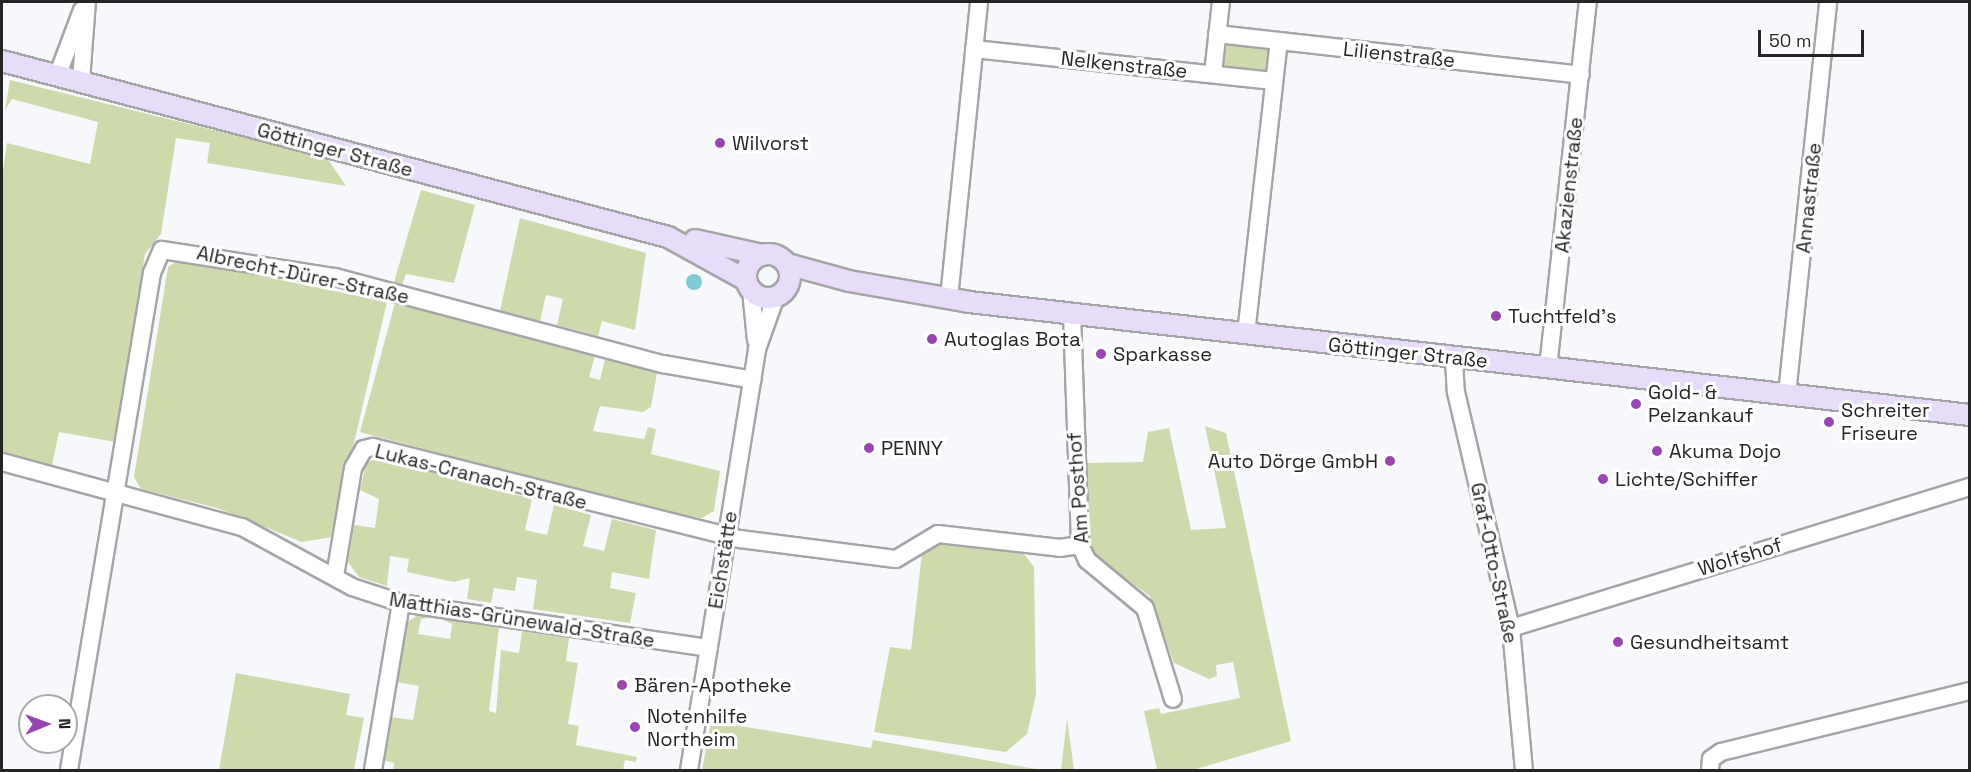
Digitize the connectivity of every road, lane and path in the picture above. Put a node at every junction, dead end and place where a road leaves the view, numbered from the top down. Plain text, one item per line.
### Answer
1 (979, 2) edge
2 (1221, 2) edge
3 (1588, 2) edge
4 (1828, 2) edge
5 (1217, 34) junction
6 (1279, 42) junction
7 (974, 48) junction
8 (2, 61) edge
9 (58, 74) junction
10 (1213, 74) junction
11 (1581, 75) junction
12 (81, 81) junction
13 (1274, 81) junction
14 (668, 237) junction
15 (762, 255) junction
16 (787, 264) junction
17 (849, 281) junction
18 (749, 285) junction
19 (782, 291) junction
20 (949, 298) junction
21 (1072, 315) junction
22 (1246, 334) junction
23 (757, 349) junction
24 (1454, 358) junction
25 (1548, 368) junction
26 (753, 380) junction
27 (1787, 394) junction
28 (1970, 415) edge
29 (2, 462) edge
30 (1970, 487) edge
31 (116, 492) junction
32 (726, 535) junction
33 (1080, 546) junction
34 (335, 576) junction
35 (401, 603) junction
36 (1511, 628) junction
37 (709, 648) junction
38 (1970, 691) edge
39 (1173, 699) dead end
40 (69, 771) edge
41 (373, 771) edge
42 (688, 771) edge
43 (1524, 771) edge
44 (1710, 771) edge

1 - 7 street
2 - 5 street
3 - 11 street, Akazienstraße
4 - 27 street, Annastraße
5 - 6 street, Lilienstraße
5 - 10 street
6 - 11 street, Lilienstraße
6 - 13 street
7 - 10 street, Nelkenstraße
7 - 20 street
8 - 9 main road, Göttinger Straße
9 - 12 main road, Göttinger Straße
9 - 12 street
10 - 13 street, Nelkenstraße
11 - 25 street, Akazienstraße
12 - 14 main road, Göttinger Straße
13 - 22 street
14 - 15 main road, Göttinger Straße
14 - 18 main road, Göttinger Straße
15 - 16 main road, Göttinger Straße
15 - 18 main road
16 - 17 main road, Göttinger Straße
16 - 19 main road
17 - 19 main road, Göttinger Straße
17 - 20 main road, Göttinger Straße
18 - 19 main road, Göttinger Straße
18 - 23 street, Eichstätte
19 - 23 street, Eichstätte
20 - 21 main road, Göttinger Straße
21 - 22 main road, Göttinger Straße
21 - 33 street, Am Posthof
22 - 24 main road, Göttinger Straße
23 - 26 street, Eichstätte
24 - 25 main road, Göttinger Straße
24 - 36 street, Graf-Otto-Straße
25 - 27 main road, Göttinger Straße
26 - 31 street, Albrecht-Dürer-Straße
26 - 32 street, Eichstätte
27 - 28 main road, Göttinger Straße
29 - 31 street, Matthias-Grünewald-Straße
30 - 36 street, Wolfshof
31 - 34 street, Matthias-Grünewald-Straße
31 - 40 street
32 - 33 street
32 - 34 street, Lukas-Cranach-Straße
32 - 37 street, Eichstätte
33 - 39 street, Am Posthof
34 - 35 street, Matthias-Grünewald-Straße
35 - 37 street, Matthias-Grünewald-Straße
35 - 41 street
36 - 43 street, Graf-Otto-Straße
37 - 42 street, Eichstätte
38 - 44 street

